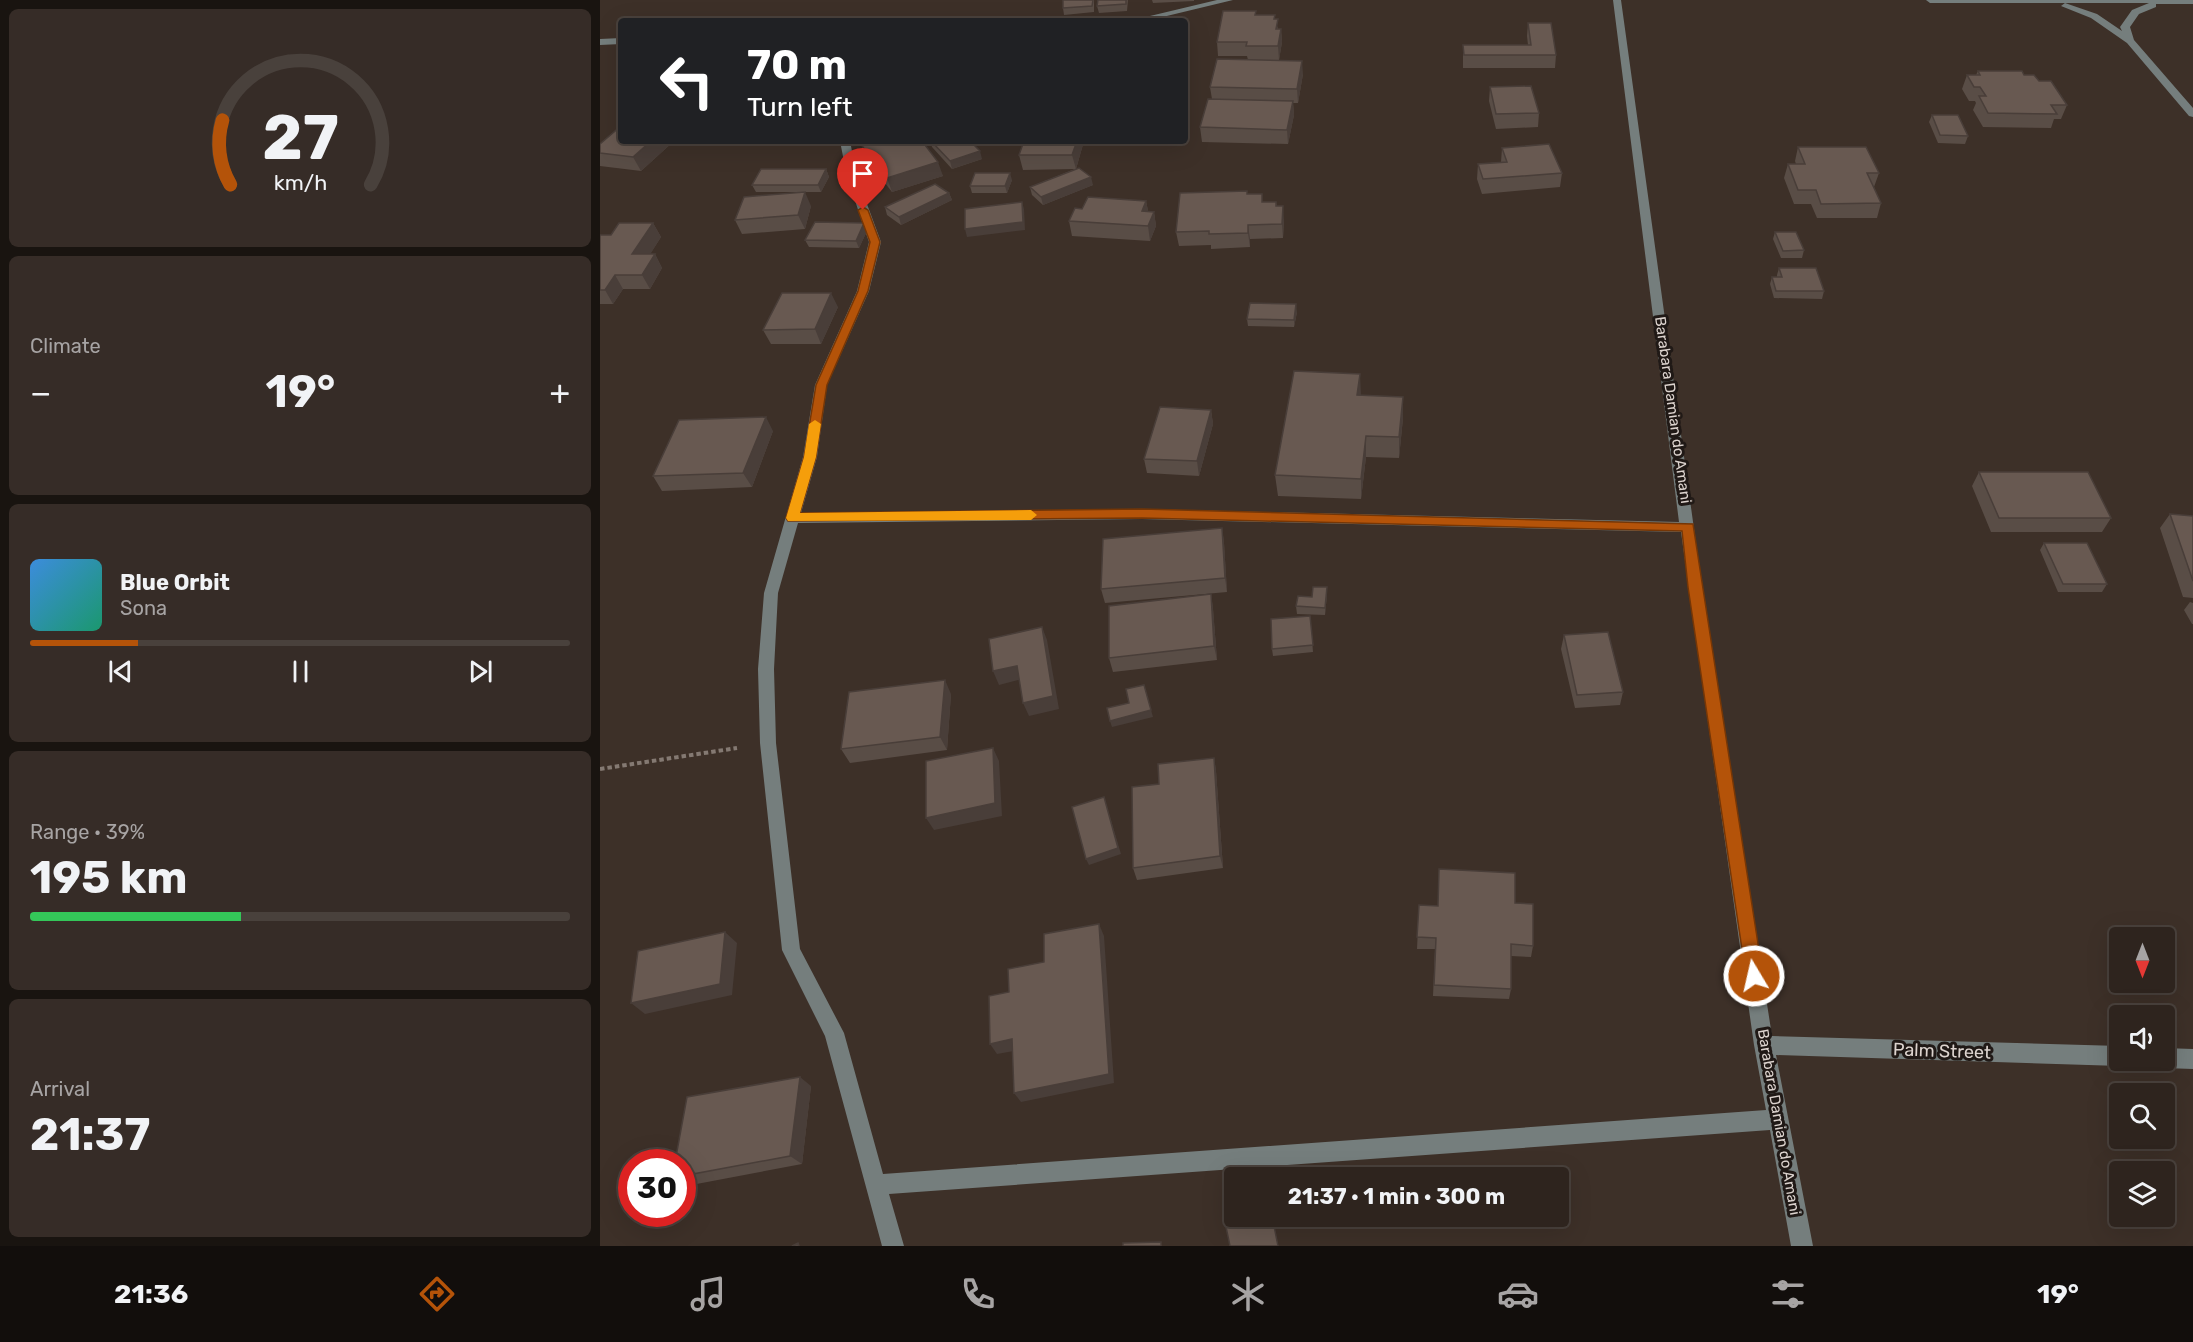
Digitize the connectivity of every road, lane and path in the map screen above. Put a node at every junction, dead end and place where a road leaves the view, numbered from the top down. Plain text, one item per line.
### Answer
1 (1229, 0) edge
2 (1617, 0) edge
3 (1930, 0) edge
4 (2049, 1) edge
5 (2193, 1) edge
6 (2167, 2) junction
7 (1148, 18) edge
8 (618, 41) edge
9 (2130, 41) junction
10 (600, 42) edge
11 (2193, 113) edge
12 (846, 144) edge
13 (793, 518) junction
14 (1688, 527) junction
15 (768, 743) junction
16 (600, 769) edge
17 (1764, 1045) junction
18 (2109, 1056) edge
19 (2175, 1058) edge
20 (2193, 1059) edge
21 (1779, 1119) junction
22 (876, 1185) junction
23 (893, 1246) edge
24 (1802, 1246) edge

1 - 7 street
2 - 14 street, Barabara Damian do Amani
3 - 4 street
4 - 6 street
4 - 9 street
5 - 6 street
6 - 9 street
8 - 10 street
9 - 11 street
12 - 13 street
13 - 14 street
13 - 15 street
14 - 17 street, Barabara Damian do Amani
15 - 16 path
15 - 22 street
17 - 18 street, Palm Street
17 - 21 street, Barabara Damian do Amani
19 - 20 street
21 - 22 street
21 - 24 street, Barabara Damian do Amani
22 - 23 street

